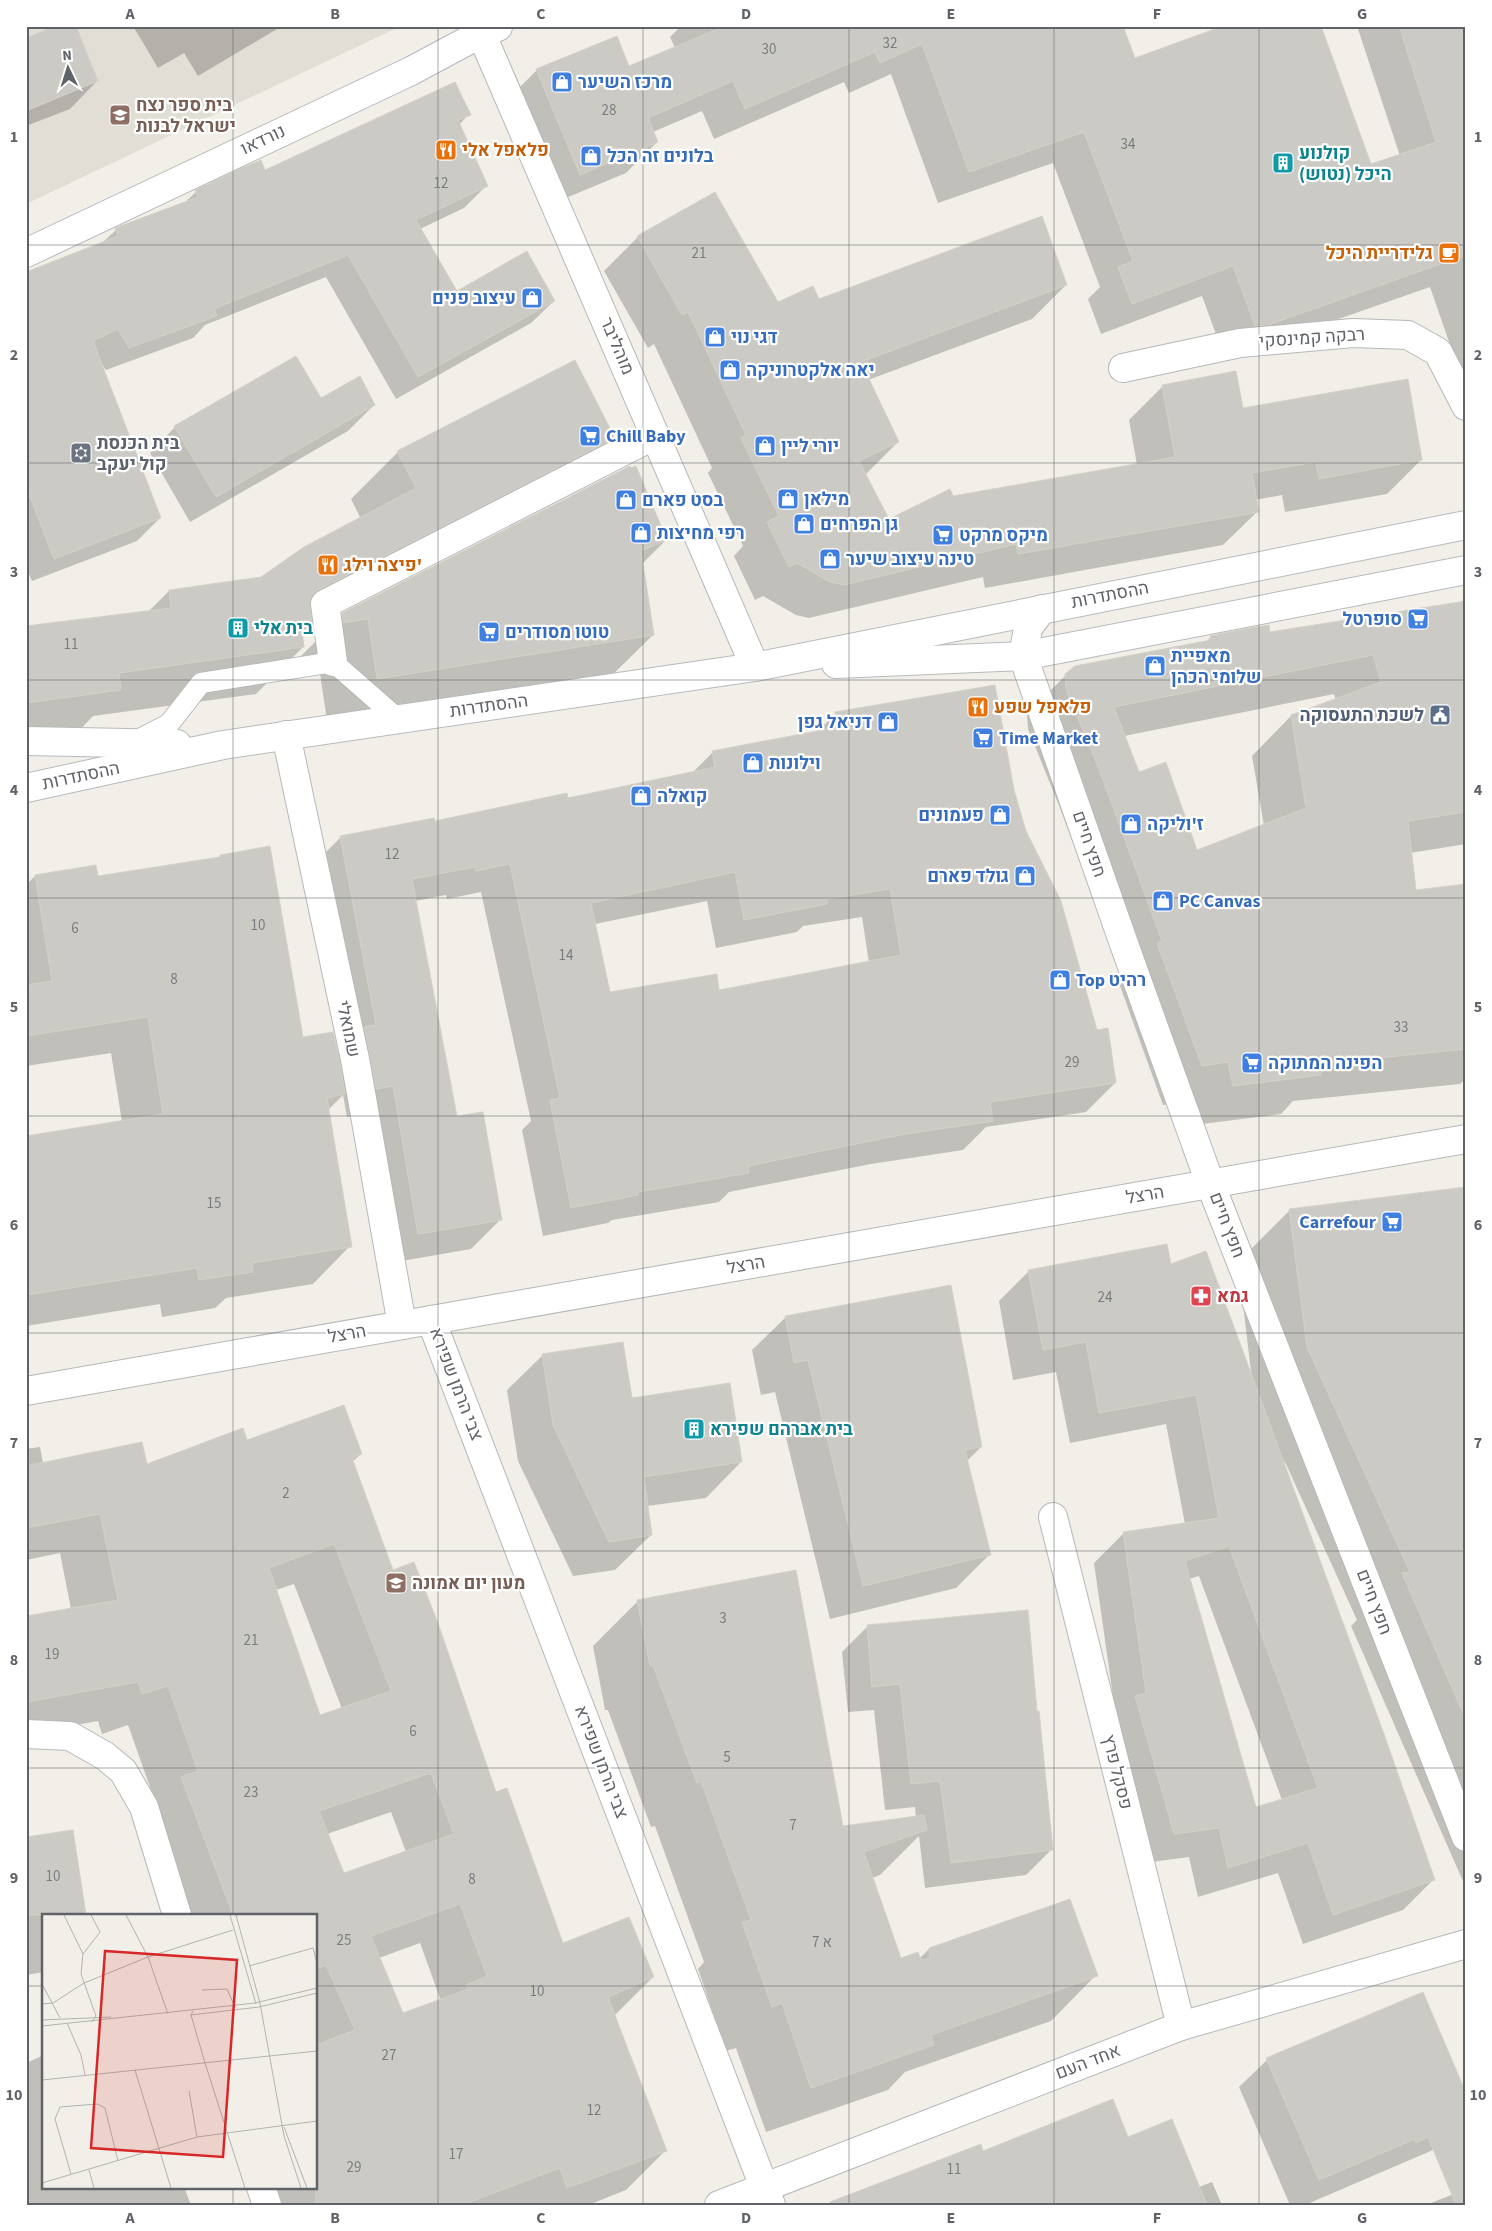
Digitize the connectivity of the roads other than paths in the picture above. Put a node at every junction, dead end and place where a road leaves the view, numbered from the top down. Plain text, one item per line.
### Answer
1 (486, 29) edge
2 (26, 253) edge
3 (1123, 368) dead end
4 (1466, 406) edge
5 (655, 435) junction
6 (1466, 525) edge
7 (1466, 570) edge
8 (1042, 609) junction
9 (1023, 656) junction
10 (332, 662) junction
11 (755, 667) junction
12 (398, 719) junction
13 (286, 735) junction
14 (26, 741) edge
15 (132, 743) junction
16 (223, 745) junction
17 (26, 788) edge
18 (1466, 1139) edge
19 (1210, 1183) junction
20 (432, 1320) junction
21 (402, 1325) junction
22 (26, 1391) edge
23 (1053, 1517) dead end
24 (26, 1734) edge
25 (1466, 1837) edge
26 (177, 1914) edge
27 (1466, 1944) edge
28 (1180, 2026) junction
29 (261, 2188) edge
30 (768, 2196) edge
31 (267, 2205) edge
32 (719, 2205) edge

1 - 2 street, נורדאו
1 - 5 street, מוהליבר
3 - 4 street, רבקה קמינסקי
5 - 10 street
5 - 11 street, מוהליבר
6 - 8 street, ההסתדרות
7 - 9 street, ההסתדרות
8 - 9 street, חפץ חיים
8 - 11 street, ההסתדרות
9 - 11 street, ההסתדרות
9 - 19 street, חפץ חיים
10 - 12 lane
10 - 15 lane
11 - 12 street, ההסתדרות
12 - 13 street, ההסתדרות
13 - 16 street, ההסתדרות
13 - 21 street, שמואלי
14 - 15 street, ההסתדרות
15 - 16 street, ההסתדרות
16 - 17 street, ההסתדרות
18 - 19 street, הרצל
19 - 20 street, הרצל
19 - 25 street, חפץ חיים
20 - 21 street, הרצל
20 - 30 street, צבי הרמן שפירא
21 - 22 street, הרצל
23 - 28 street, פסקל פרץ
24 - 26 street
27 - 28 street, אחד העם
28 - 30 street, אחד העם
29 - 31 street
30 - 32 street, אחד העם

